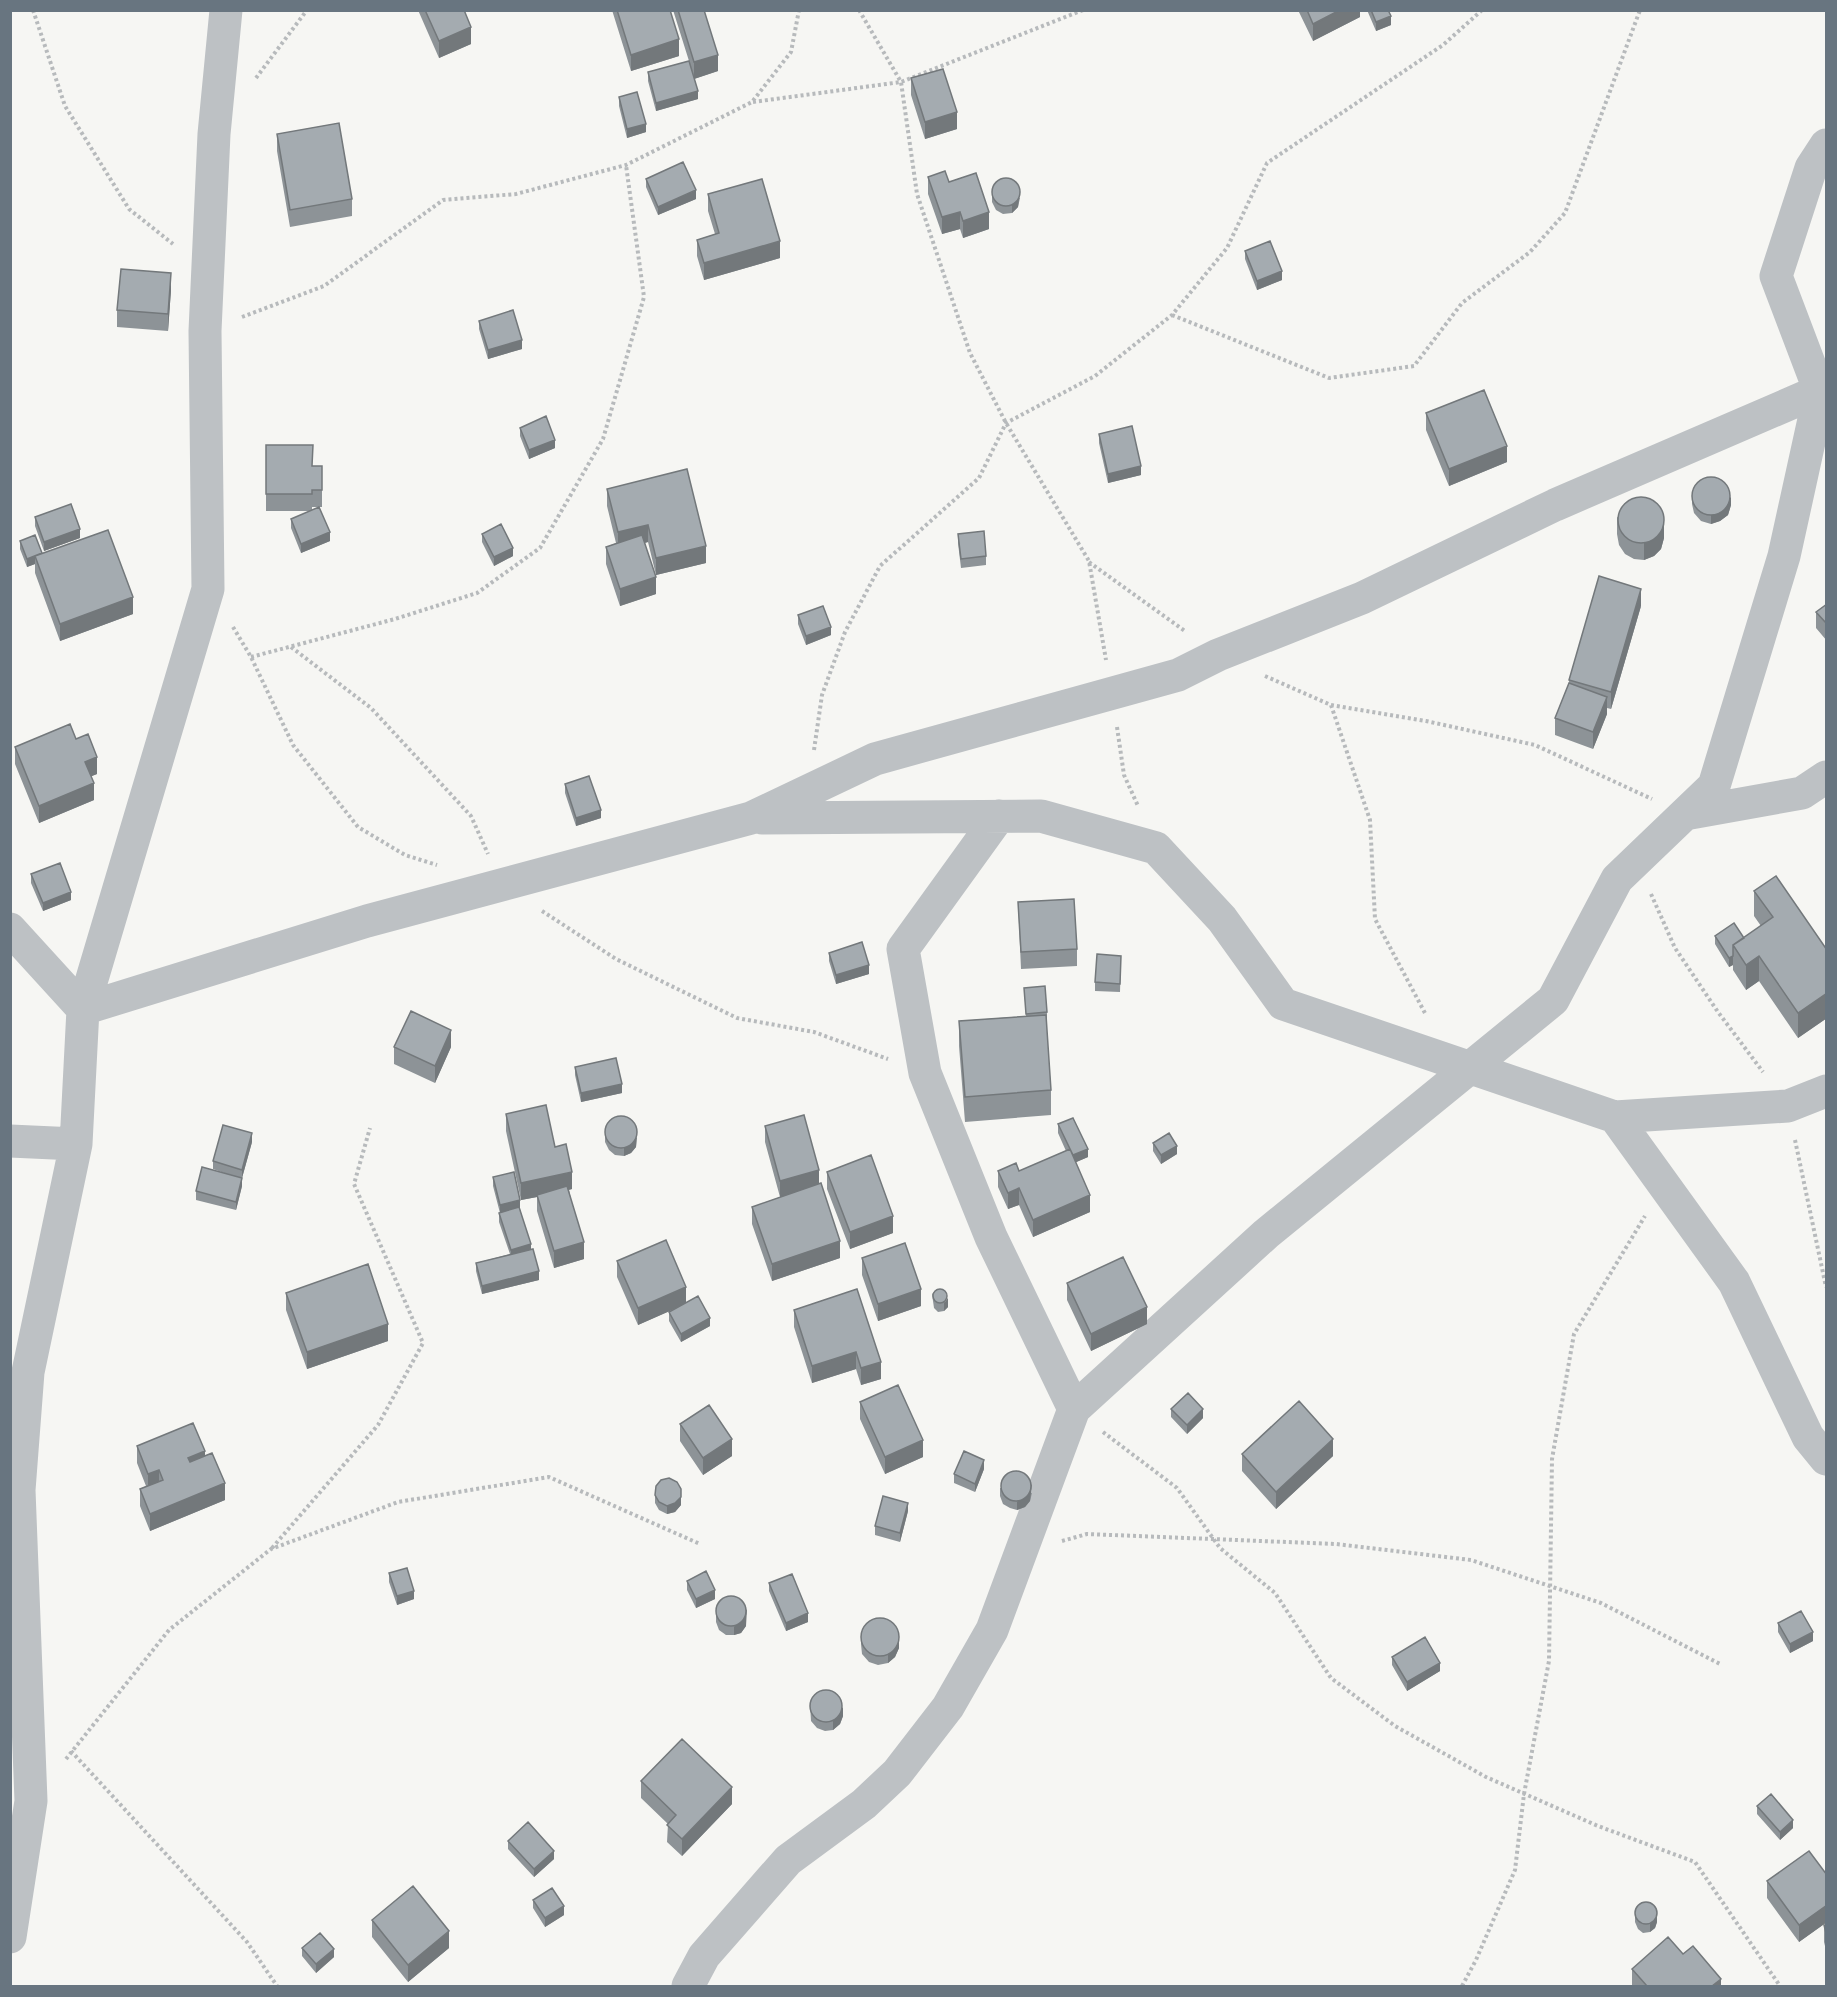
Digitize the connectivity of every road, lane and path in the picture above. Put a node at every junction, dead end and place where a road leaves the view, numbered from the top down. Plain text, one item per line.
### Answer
1 (33, 10) edge
2 (226, 10) edge
3 (306, 10) edge
4 (798, 10) edge
5 (859, 10) edge
6 (1083, 10) edge
7 (1482, 10) edge
8 (1640, 10) edge
9 (901, 82) junction
10 (250, 87) dead end
11 (752, 102) junction
12 (1827, 145) edge
13 (626, 165) junction
14 (208, 272) junction
15 (1172, 315) junction
16 (205, 331) junction
17 (1823, 390) edge
18 (1006, 423) junction
19 (1089, 561) junction
20 (291, 646) junction
21 (1218, 655) junction
22 (251, 657) dead end
23 (1112, 693) junction
24 (1331, 705) junction
25 (1827, 777) edge
26 (809, 791) junction
27 (1685, 814) junction
28 (999, 816) junction
29 (751, 819) junction
30 (1156, 848) junction
31 (1637, 860) junction
32 (501, 885) junction
33 (10, 929) edge
34 (82, 1009) junction
35 (1456, 1064) junction
36 (1827, 1091) edge
37 (1788, 1106) junction
38 (1615, 1117) junction
39 (370, 1128) dead end
40 (10, 1141) edge
41 (76, 1144) junction
42 (1664, 1185) junction
43 (1827, 1287) edge
44 (1074, 1409) junction
45 (1827, 1459) edge
46 (15, 1485) edge
47 (1214, 1539) junction
48 (700, 1544) dead end
49 (271, 1549) junction
50 (1020, 1553) junction
51 (1550, 1586) junction
52 (1722, 1665) dead end
53 (72, 1751) junction
54 (65, 1760) dead end
55 (1524, 1794) junction
56 (10, 1937) edge
57 (277, 1986) edge
58 (688, 1986) edge
59 (1462, 1986) edge
60 (1780, 1986) edge

1 - 14 path
2 - 14 street
3 - 10 path
4 - 11 path
5 - 9 path
6 - 9 path
7 - 15 path
8 - 15 path
9 - 11 path
9 - 18 path
11 - 13 path
12 - 17 street
13 - 16 path
13 - 20 path
14 - 16 street
15 - 18 path
16 - 34 street
17 - 21 street
17 - 27 street
18 - 19 path
18 - 26 path
19 - 21 path
19 - 23 path
20 - 22 path
20 - 32 path
21 - 23 street
21 - 24 path
23 - 26 street
23 - 30 path
24 - 27 path
24 - 35 path
25 - 27 street
26 - 29 street
27 - 31 street
28 - 29 street
28 - 30 street
28 - 44 street
29 - 32 street
30 - 35 street
31 - 35 street
31 - 37 path
32 - 34 street
33 - 34 street
34 - 41 street
35 - 38 street
35 - 44 street
36 - 37 street
37 - 38 street
37 - 43 path
38 - 42 street
39 - 49 path
40 - 41 street
41 - 46 street
42 - 45 street
42 - 51 path
44 - 47 path
44 - 50 street
46 - 56 street
47 - 50 path
47 - 51 path
47 - 55 path
48 - 49 path
49 - 53 path
50 - 58 street
51 - 52 path
51 - 55 path
53 - 54 path
53 - 57 path
55 - 59 path
55 - 60 path

